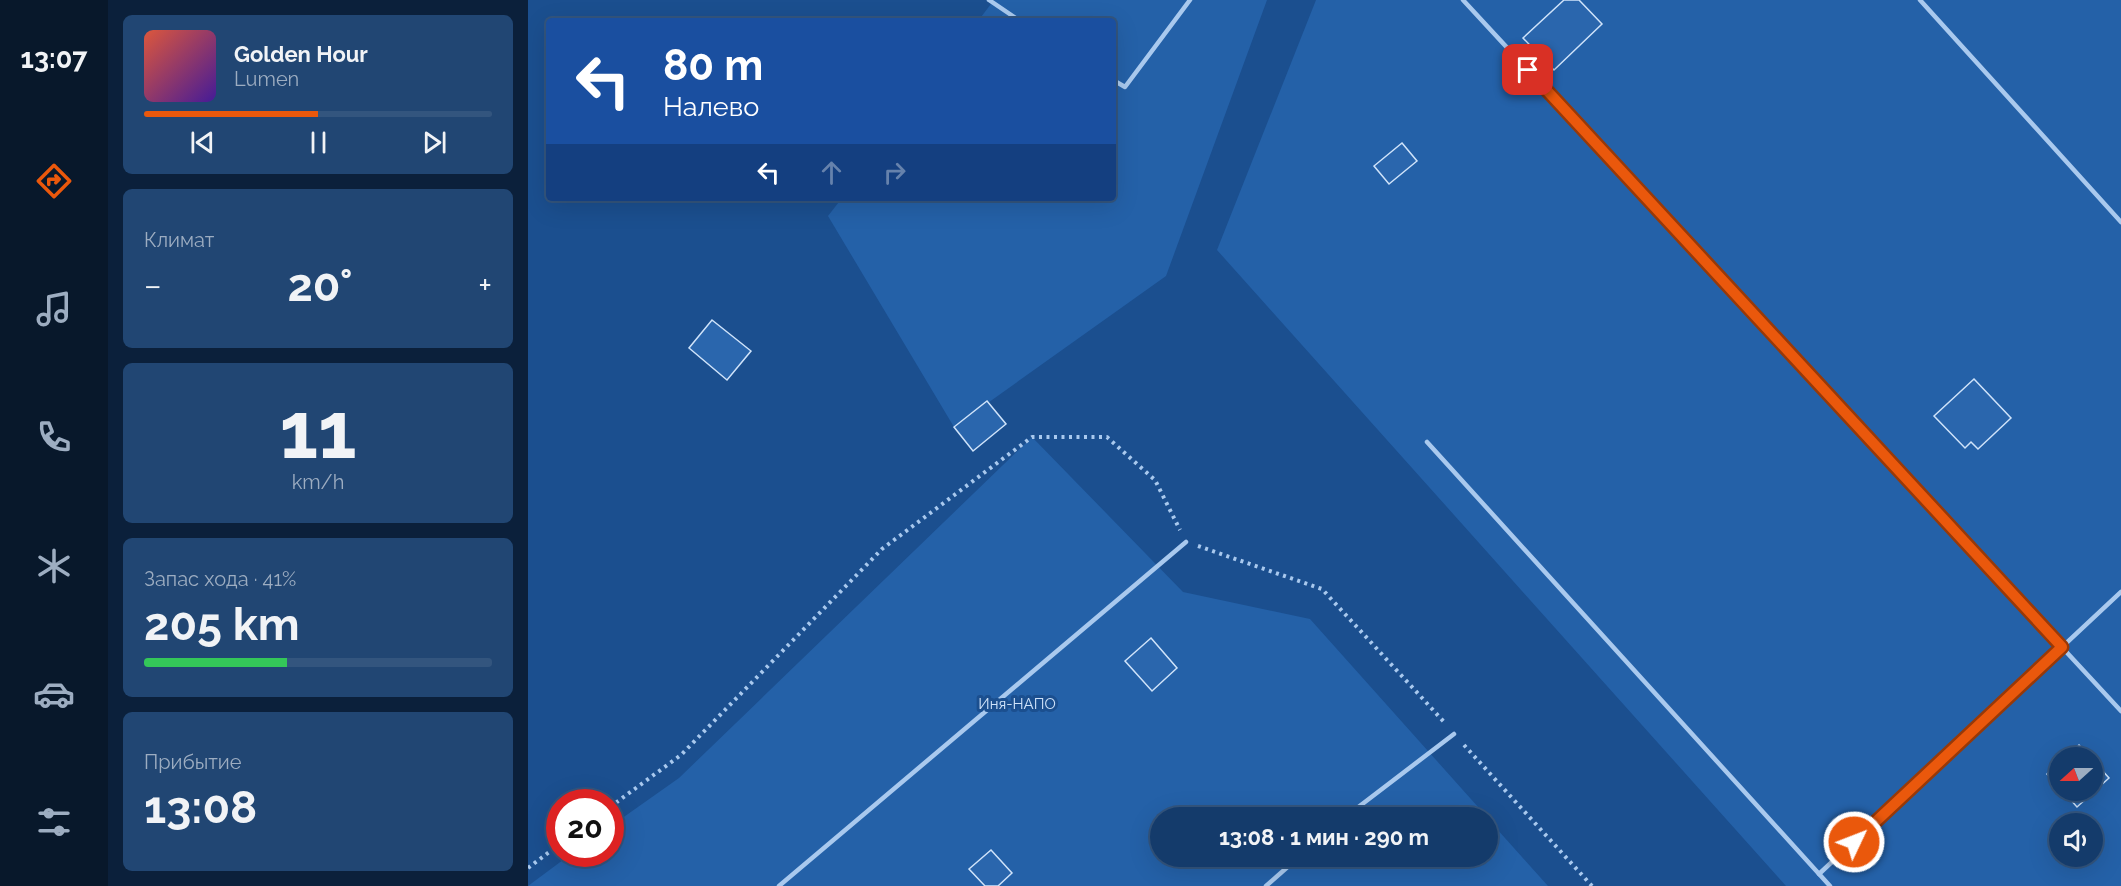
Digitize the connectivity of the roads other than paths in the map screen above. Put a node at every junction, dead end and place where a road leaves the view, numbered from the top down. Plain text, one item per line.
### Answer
1 (989, 0) edge
2 (1190, 0) edge
3 (1463, 0) edge
4 (1920, 0) edge
5 (1016, 18) edge
6 (1116, 82) edge
7 (2121, 222) edge
8 (1426, 442) dead end
9 (1186, 542) dead end
10 (2121, 592) edge
11 (2062, 647) junction
12 (2121, 711) edge
13 (1454, 734) dead end
14 (1358, 807) edge
15 (1288, 867) edge
16 (1819, 874) junction
17 (779, 886) edge
18 (1266, 886) edge
19 (1830, 886) edge

1 - 5 lane
2 - 6 lane
3 - 11 lane
4 - 7 lane
8 - 16 lane
9 - 17 lane
10 - 11 lane
11 - 12 lane
11 - 16 lane
13 - 14 lane
15 - 18 lane
16 - 19 lane

